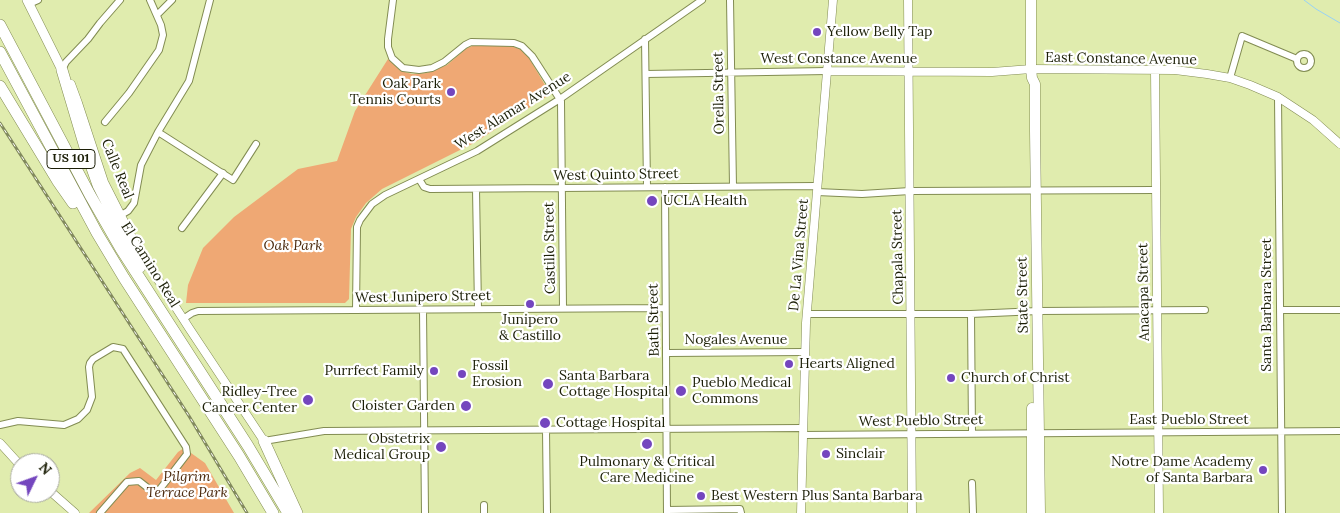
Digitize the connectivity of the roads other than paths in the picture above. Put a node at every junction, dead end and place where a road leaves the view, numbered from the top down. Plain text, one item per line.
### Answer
1 (38, 0) edge
2 (120, 0) edge
3 (150, 0) edge
4 (172, 0) edge
5 (210, 0) edge
6 (393, 0) edge
7 (702, 0) edge
8 (730, 0) edge
9 (834, 0) edge
10 (908, 0) edge
11 (1031, 0) edge
12 (28, 2) edge
13 (158, 14) junction
14 (0, 25) edge
15 (645, 40) junction
16 (0, 52) edge
17 (1296, 59) dead end
18 (62, 70) junction
19 (827, 71) junction
20 (908, 71) junction
21 (1155, 71) junction
22 (731, 72) junction
23 (1031, 73) junction
24 (646, 74) junction
25 (1230, 78) junction
26 (0, 86) edge
27 (560, 98) junction
28 (1278, 98) junction
29 (105, 122) dead end
30 (158, 132) junction
31 (256, 144) dead end
32 (1340, 144) edge
33 (223, 173) junction
34 (420, 179) junction
35 (732, 186) junction
36 (647, 187) junction
37 (665, 187) junction
38 (561, 188) junction
39 (476, 189) junction
40 (817, 189) junction
41 (1156, 190) junction
42 (910, 191) junction
43 (1033, 191) junction
44 (121, 215) junction
45 (182, 228) dead end
46 (124, 278) junction
47 (147, 290) junction
48 (563, 308) junction
49 (665, 308) junction
50 (478, 309) junction
51 (356, 310) junction
52 (423, 310) junction
53 (1205, 310) dead end
54 (1280, 310) junction
55 (1340, 310) edge
56 (1035, 311) junction
57 (1157, 311) junction
58 (807, 314) junction
59 (911, 314) junction
60 (971, 314) junction
61 (183, 319) junction
62 (804, 352) junction
63 (667, 353) junction
64 (0, 425) edge
65 (666, 429) junction
66 (546, 430) junction
67 (425, 431) junction
68 (803, 431) junction
69 (1035, 432) junction
70 (1159, 432) junction
71 (1281, 432) junction
72 (1340, 432) edge
73 (972, 433) junction
74 (912, 434) junction
75 (264, 441) junction
76 (0, 443) edge
77 (10, 454) edge
78 (972, 483) dead end
79 (60, 501) edge
80 (484, 505) dead end
81 (70, 511) edge
82 (667, 511) edge
83 (100, 513) edge
84 (274, 513) edge
85 (288, 513) edge
86 (297, 513) edge
87 (425, 513) edge
88 (484, 513) edge
89 (547, 513) edge
90 (740, 513) edge
91 (801, 513) edge
92 (912, 513) edge
93 (972, 513) edge
94 (1032, 513) edge
95 (1040, 513) edge
96 (1159, 513) edge
97 (1282, 513) edge

1 - 12 street
2 - 18 street
3 - 13 street
4 - 13 street
5 - 30 street
6 - 27 street
7 - 15 street, West Alamar Avenue
8 - 22 street, Orella Street
9 - 19 street, De La Vina Street
10 - 20 street, Chapala Street
11 - 23 main road, State Street
12 - 18 main road, Calle Real
13 - 29 street
14 - 47 highway, El Camino Real / US 101
15 - 24 street
15 - 27 street, West Alamar Avenue
16 - 46 highway, El Camino Real / US 101
17 - 25 street
18 - 44 street, Calle Real
18 - 47 highway
19 - 20 street, West Constance Avenue
19 - 22 street, West Constance Avenue
19 - 40 street, De La Vina Street
20 - 23 street, West Constance Avenue
20 - 42 street, Chapala Street
21 - 23 street, East Constance Avenue
21 - 25 street, East Constance Avenue
21 - 41 street, Anacapa Street
22 - 24 street, West Constance Avenue
22 - 35 street, Orella Street
23 - 43 main road, State Street
24 - 36 street
25 - 28 street, East Constance Avenue
26 - 46 highway
27 - 34 street, West Alamar Avenue
27 - 38 street, Castillo Street
28 - 32 street, East Constance Avenue
28 - 54 street, Santa Barbara Street
30 - 33 street
30 - 44 street
31 - 33 street
33 - 45 street
34 - 39 street, West Quinto Street
34 - 51 street, West Alamar Avenue
35 - 37 street, West Quinto Street
35 - 40 street, West Quinto Street
36 - 37 street, West Quinto Street
36 - 38 street, West Quinto Street
37 - 49 street, Bath Street
38 - 39 street, West Quinto Street
38 - 48 street, Castillo Street
39 - 50 street
40 - 42 street, West Quinto Street
40 - 58 street, De La Vina Street
41 - 43 street, West Quinto Street
41 - 57 street, Anacapa Street
42 - 43 street, West Quinto Street
42 - 59 street, Chapala Street
43 - 56 main road, State Street
44 - 61 street, Calle Real
46 - 84 highway, El Camino Real / US 101
47 - 85 highway, El Camino Real / US 101
48 - 49 street, West Junipero Street
48 - 50 street, West Junipero Street
49 - 63 street, Bath Street
50 - 52 street, West Junipero Street
51 - 52 street, West Junipero Street
51 - 61 street, West Junipero Street
52 - 67 street
53 - 57 street
54 - 55 street
54 - 71 street, Santa Barbara Street
56 - 57 street
56 - 60 street
56 - 69 main road, State Street
57 - 70 street, Anacapa Street
58 - 59 street
58 - 62 street, De La Vina Street
59 - 60 street
59 - 74 street, Chapala Street
60 - 73 street
61 - 75 street, Calle Real
62 - 63 street, Nogales Avenue
62 - 68 street, De La Vina Street
63 - 65 street, Bath Street
64 - 83 street
65 - 66 street, West Pueblo Street
65 - 68 street, West Pueblo Street
65 - 82 street, Bath Street
66 - 67 street, West Pueblo Street
66 - 89 street
67 - 75 street, West Pueblo Street
67 - 87 street
68 - 74 street, West Pueblo Street
68 - 91 street, De La Vina Street
69 - 70 street, East Pueblo Street
69 - 73 street, West Pueblo Street
69 - 94 main road, State Street
69 - 95 main road, State Street
70 - 71 street, East Pueblo Street
70 - 96 street, Anacapa Street
71 - 72 street, East Pueblo Street
71 - 97 street, Santa Barbara Street
73 - 74 street, West Pueblo Street
74 - 92 street, Chapala Street
75 - 86 highway
76 - 77 street
78 - 93 street
79 - 81 street
80 - 88 street
82 - 90 street

